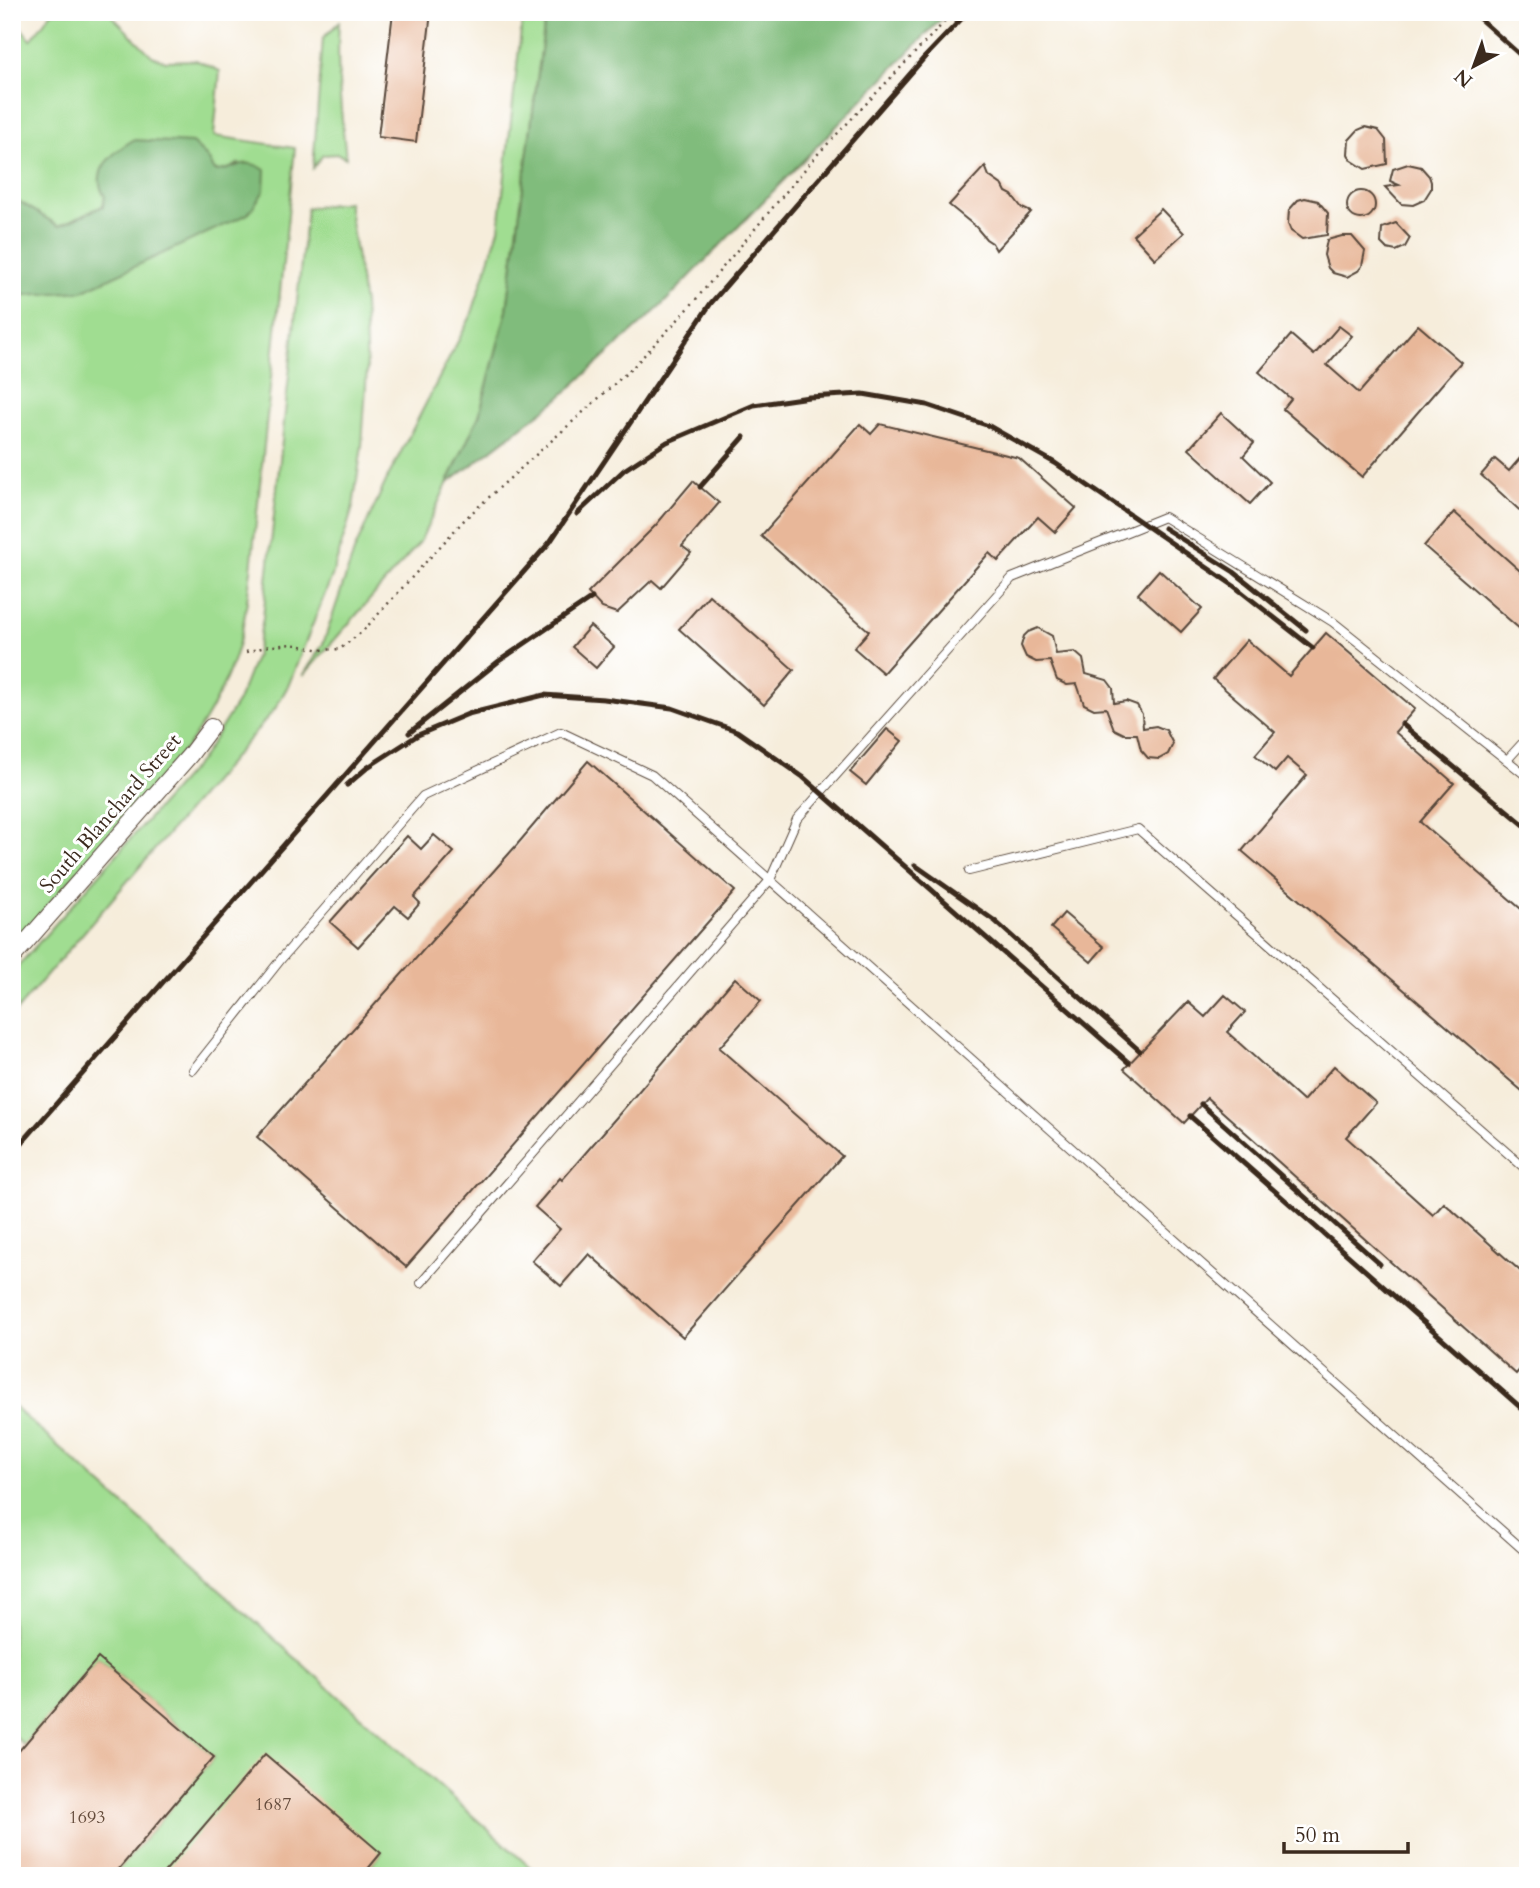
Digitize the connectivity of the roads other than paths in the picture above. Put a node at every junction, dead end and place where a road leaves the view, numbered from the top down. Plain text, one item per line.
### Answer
1 (211, 727) dead end
2 (1528, 737) edge
3 (1507, 760) junction
4 (1528, 776) edge
5 (969, 871) dead end
6 (770, 880) junction
7 (12, 958) edge
8 (193, 1070) dead end
9 (1528, 1171) edge
10 (421, 1283) dead end
11 (1528, 1554) edge

1 - 7 street, South Blanchard Street
2 - 3 lane
3 - 4 lane
3 - 6 lane
5 - 9 lane
6 - 8 lane
6 - 10 lane
6 - 11 lane

